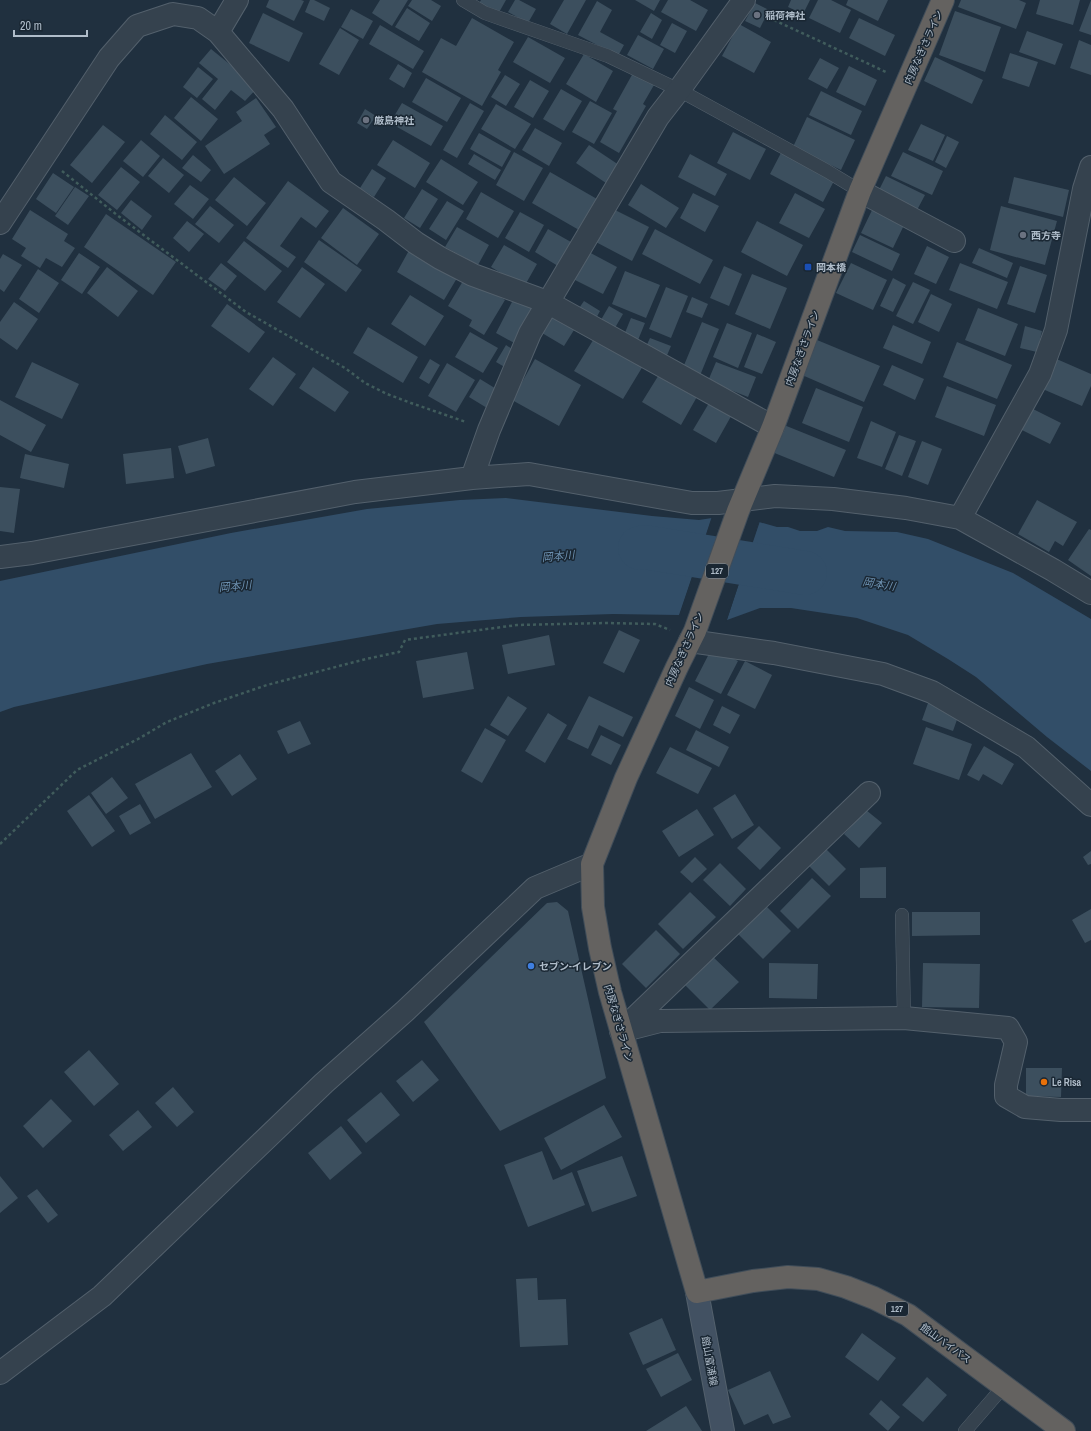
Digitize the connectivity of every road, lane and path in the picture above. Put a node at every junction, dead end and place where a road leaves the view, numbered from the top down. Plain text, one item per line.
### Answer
1 (237, 0) edge
2 (463, 0) edge
3 (744, 0) edge
4 (943, 0) edge
5 (194, 9) edge
6 (774, 20) dead end
7 (218, 32) junction
8 (889, 74) dead end
9 (679, 90) junction
10 (43, 156) junction
11 (1091, 167) edge
12 (860, 191) junction
13 (0, 223) edge
14 (954, 241) dead end
15 (547, 302) junction
16 (773, 427) junction
17 (489, 430) junction
18 (472, 478) junction
19 (740, 506) junction
20 (960, 518) junction
21 (0, 557) edge
22 (1091, 594) edge
23 (692, 636) junction
24 (869, 793) dead end
25 (1091, 805) edge
26 (0, 844) edge
27 (592, 864) junction
28 (902, 915) dead end
29 (904, 1018) junction
30 (621, 1031) junction
31 (1091, 1110) edge
32 (697, 1292) junction
33 (0, 1373) edge
34 (1004, 1386) junction
35 (723, 1431) edge
36 (965, 1431) edge
37 (1064, 1431) edge

1 - 7 street
2 - 9 lane
3 - 9 street
4 - 12 highway, 内房なぎさライン / 127
5 - 7 street
5 - 10 street
6 - 8 path
7 - 15 street
9 - 12 lane
9 - 15 street
10 - 13 street
10 - 17 path
11 - 20 street
12 - 14 street
12 - 16 highway, 内房なぎさライン / 127
15 - 16 street
15 - 17 street
16 - 19 highway, 内房なぎさライン / 127
17 - 18 street
18 - 19 street
18 - 21 street
19 - 20 street
19 - 23 highway, 内房なぎさライン / 127
20 - 22 street
23 - 25 street
23 - 26 path
23 - 27 highway, 内房なぎさライン / 127
24 - 30 street
27 - 30 highway, 内房なぎさライン / 127
27 - 33 street
28 - 29 lane
29 - 30 street
29 - 31 street
30 - 32 highway, 内房なぎさライン / 127
32 - 34 highway, 館山バイパス / 127
32 - 35 main road, 館山富浦線
34 - 36 lane
34 - 37 highway, 館山バイパス / 127

